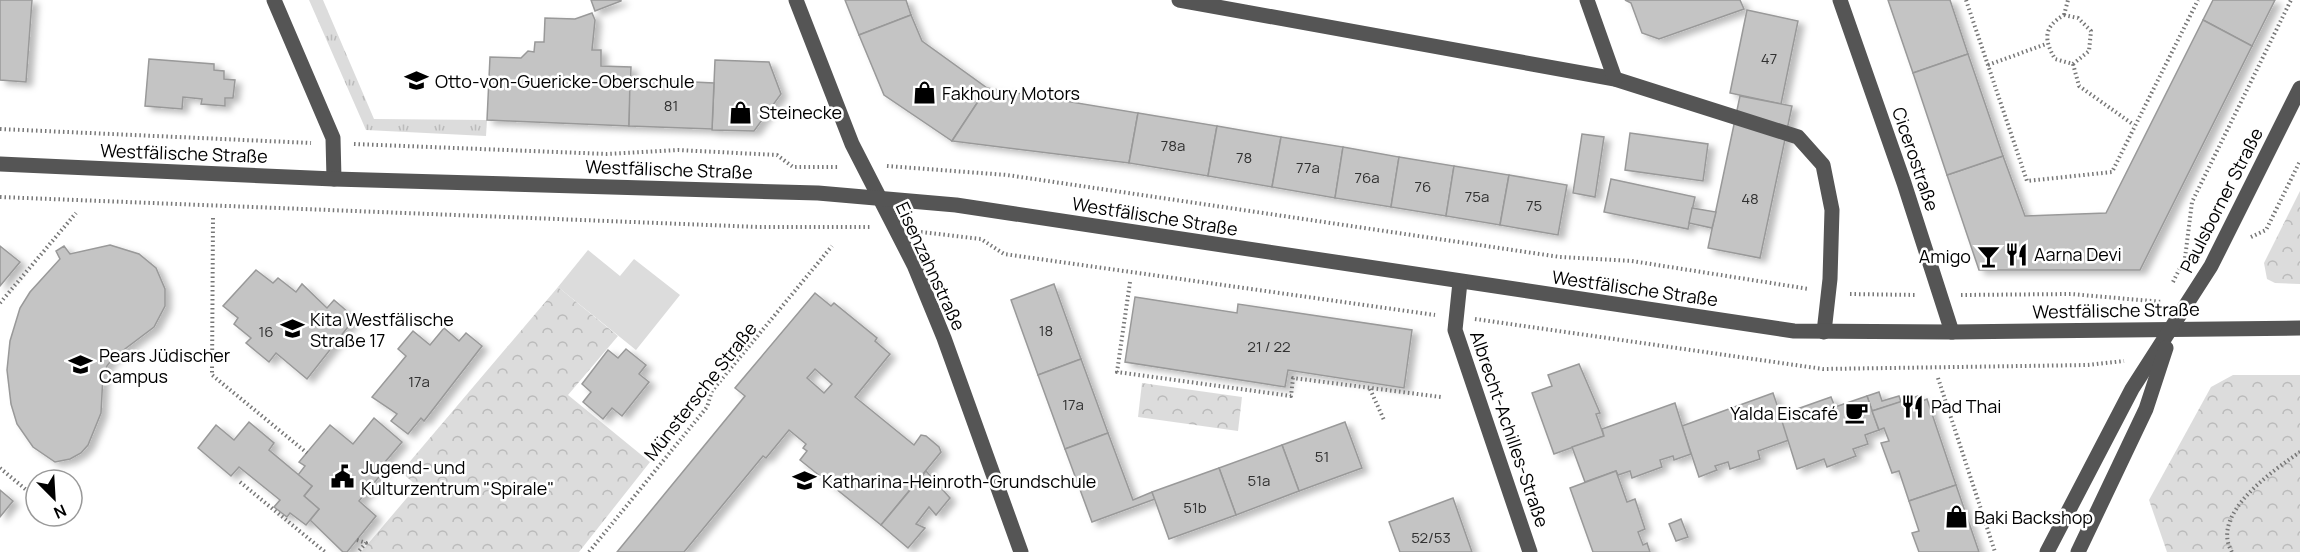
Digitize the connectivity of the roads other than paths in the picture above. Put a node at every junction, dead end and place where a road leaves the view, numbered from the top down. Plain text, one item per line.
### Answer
1 (274, 0) edge
2 (796, 0) edge
3 (1179, 0) edge
4 (1587, 0) edge
5 (1840, 0) edge
6 (1615, 79) junction
7 (2300, 87) edge
8 (0, 164) edge
9 (334, 178) junction
10 (878, 198) junction
11 (1460, 282) junction
12 (2173, 328) junction
13 (2300, 328) edge
14 (1824, 332) junction
15 (1952, 332) junction
16 (2058, 533) junction
17 (2079, 551) edge
18 (1022, 552) edge
19 (1530, 552) edge
20 (2047, 552) edge

1 - 9 street
2 - 10 street, Eisenzahnstraße
3 - 6 street
4 - 6 street
5 - 15 street, Cicerostraße
6 - 14 street
7 - 12 street, Paulsborner Straße
8 - 9 street, Westfälische Straße
9 - 10 street, Westfälische Straße
10 - 11 street, Westfälische Straße
10 - 18 street, Eisenzahnstraße
11 - 14 street, Westfälische Straße
11 - 19 street, Albrecht-Achilles-Straße
12 - 13 street, Westfälische Straße
12 - 15 street, Westfälische Straße
12 - 16 street, Paulsborner Straße
12 - 17 street, Paulsborner Straße
14 - 15 street, Westfälische Straße
16 - 17 street, Paulsborner Straße
16 - 20 street, Paulsborner Straße

